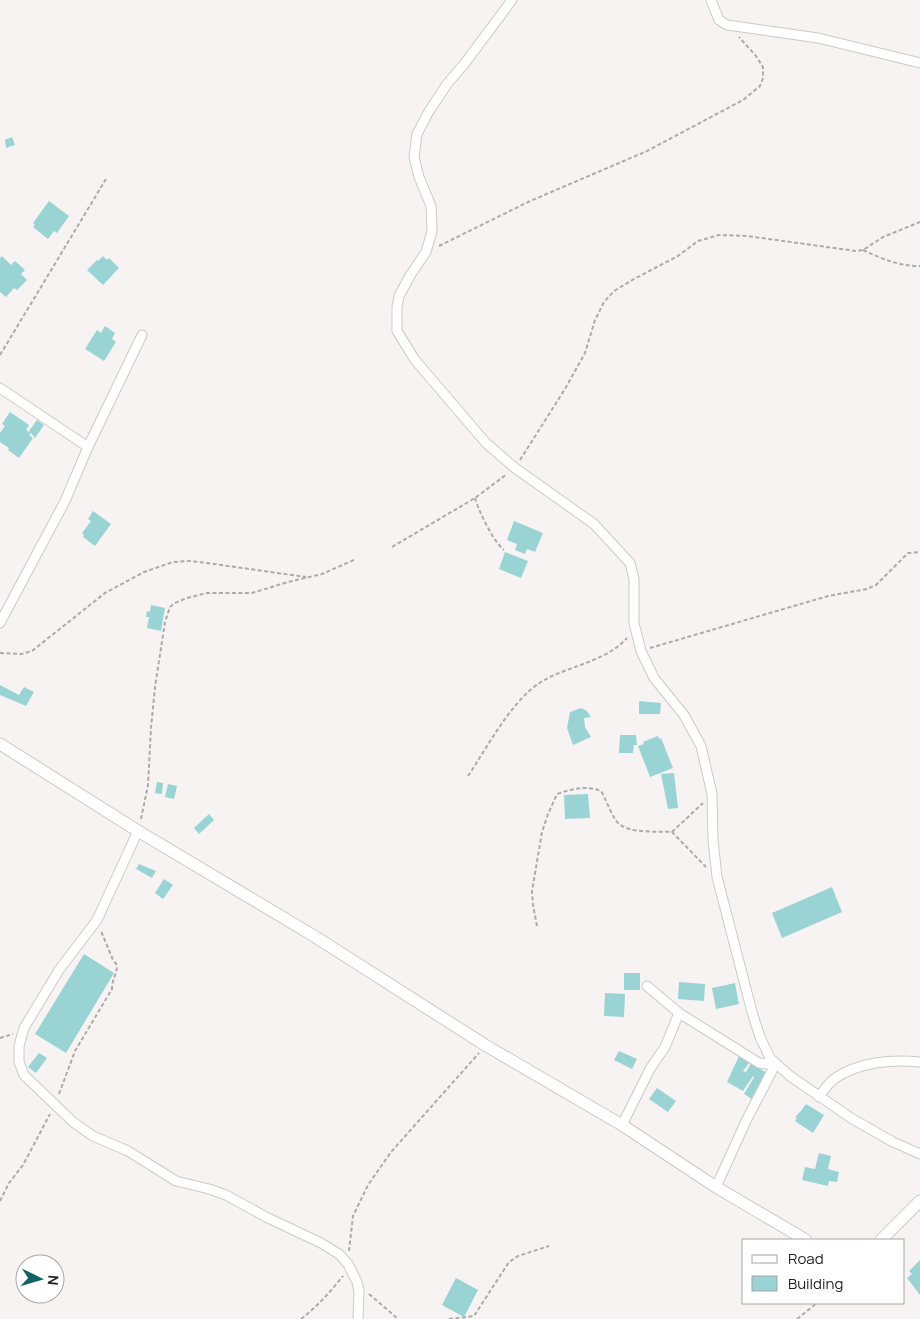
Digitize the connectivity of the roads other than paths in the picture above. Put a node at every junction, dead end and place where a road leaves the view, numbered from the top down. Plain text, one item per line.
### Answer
1 (512, 0) edge
2 (711, 0) edge
3 (920, 63) edge
4 (142, 335) dead end
5 (0, 388) edge
6 (88, 447) junction
7 (0, 623) edge
8 (0, 745) edge
9 (138, 831) junction
10 (647, 986) dead end
11 (679, 1013) junction
12 (920, 1062) edge
13 (775, 1064) junction
14 (818, 1097) junction
15 (622, 1124) junction
16 (920, 1154) edge
17 (716, 1187) junction
18 (920, 1202) edge
19 (804, 1239) edge
20 (881, 1239) edge
21 (358, 1319) edge

1 - 13 street
2 - 3 street
4 - 6 street
5 - 6 street
6 - 7 street
8 - 9 street
9 - 15 street
9 - 21 street
10 - 11 street
11 - 13 street
11 - 15 street
12 - 14 street
13 - 14 street
13 - 17 street
14 - 16 street
15 - 17 street
17 - 19 street
18 - 20 street

